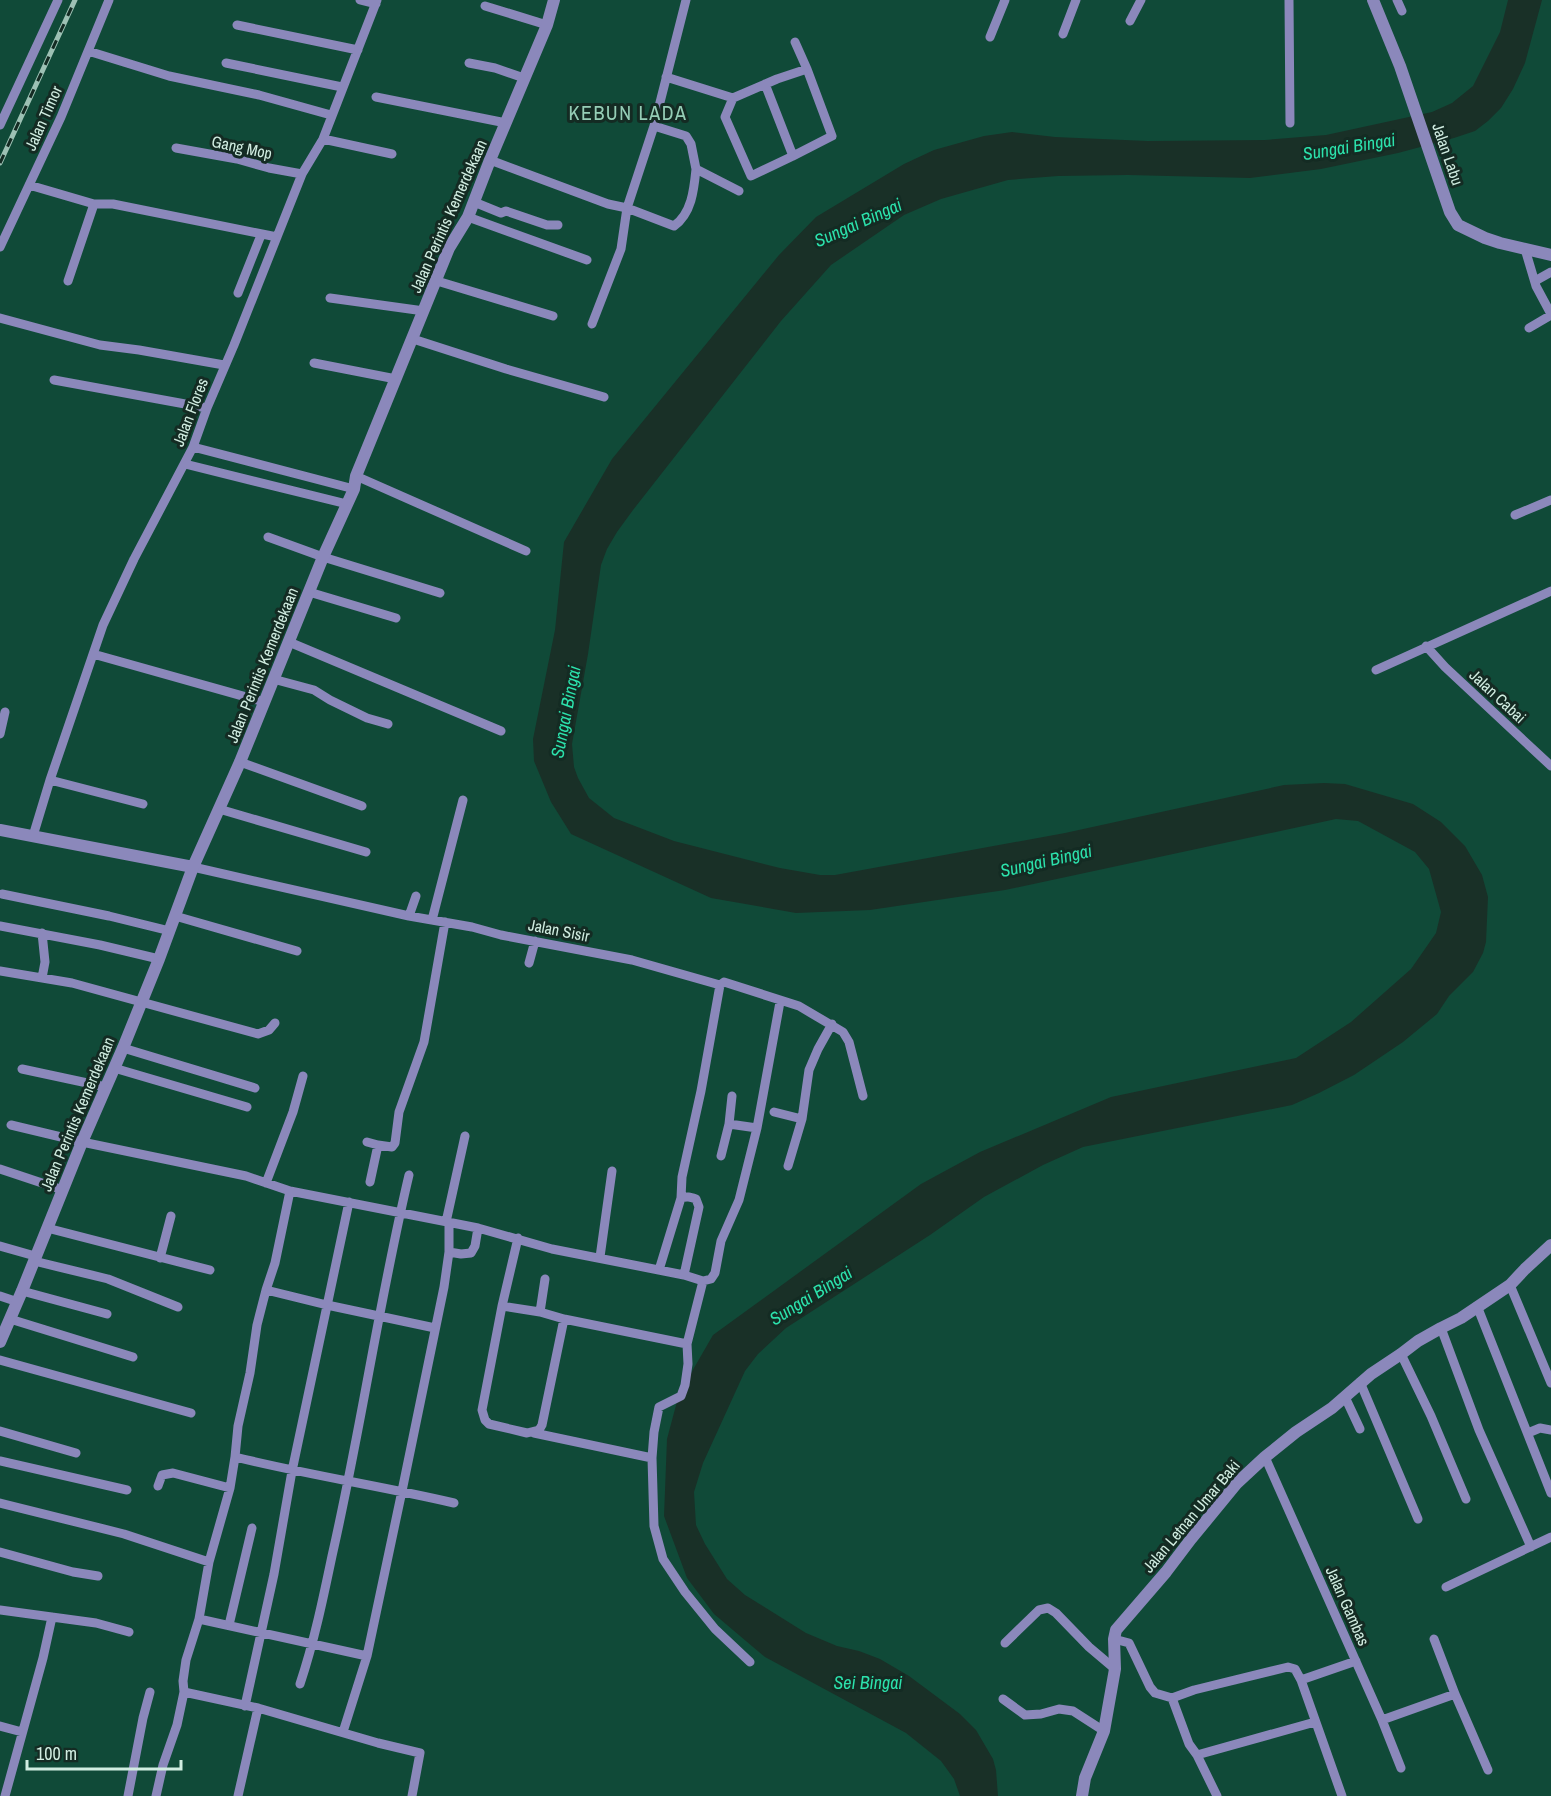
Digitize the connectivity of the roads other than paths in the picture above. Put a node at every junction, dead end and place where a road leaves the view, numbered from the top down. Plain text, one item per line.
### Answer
1 (58, 0) edge
2 (108, 0) edge
3 (360, 0) edge
4 (554, 0) edge
5 (686, 0) edge
6 (1005, 0) edge
7 (1076, 0) edge
8 (1141, 0) edge
9 (1289, 0) edge
10 (1373, 0) edge
11 (1397, 0) edge
12 (376, 2) edge
13 (485, 6) dead end
14 (1402, 10) dead end
15 (1130, 21) dead end
16 (237, 25) dead end
17 (547, 25) junction
18 (1063, 34) dead end
19 (990, 37) dead end
20 (795, 42) dead end
21 (358, 50) junction
22 (88, 51) junction
23 (226, 63) dead end
24 (469, 63) dead end
25 (807, 69) junction
26 (666, 77) junction
27 (525, 78) junction
28 (765, 84) junction
29 (342, 87) junction
30 (375, 96) dead end
31 (733, 98) junction
32 (331, 115) junction
33 (506, 123) junction
34 (1290, 123) dead end
35 (0, 125) edge
36 (654, 126) junction
37 (323, 139) junction
38 (176, 148) dead end
39 (392, 154) dead end
40 (793, 156) junction
41 (490, 160) junction
42 (696, 169) junction
43 (302, 174) junction
44 (29, 185) junction
45 (739, 190) dead end
46 (474, 202) junction
47 (94, 204) junction
48 (627, 208) junction
49 (468, 218) junction
50 (558, 225) dead end
51 (261, 235) junction
52 (277, 237) junction
53 (0, 247) edge
54 (1525, 249) junction
55 (1551, 255) edge
56 (587, 260) dead end
57 (1551, 272) edge
58 (1535, 280) junction
59 (68, 281) dead end
60 (437, 281) junction
61 (238, 293) dead end
62 (330, 298) dead end
63 (424, 311) junction
64 (1551, 314) edge
65 (553, 316) dead end
66 (0, 318) edge
67 (592, 324) dead end
68 (1529, 328) dead end
69 (413, 339) junction
70 (314, 363) dead end
71 (224, 365) junction
72 (396, 379) junction
73 (54, 380) dead end
74 (604, 397) dead end
75 (207, 408) junction
76 (193, 447) junction
77 (185, 464) junction
78 (355, 483) junction
79 (1551, 500) edge
80 (347, 504) junction
81 (1515, 515) dead end
82 (268, 537) dead end
83 (526, 551) dead end
84 (323, 557) junction
85 (1551, 591) edge
86 (309, 592) junction
87 (440, 593) dead end
88 (396, 618) dead end
89 (289, 642) junction
90 (1426, 646) junction
91 (93, 654) junction
92 (1376, 670) dead end
93 (273, 679) junction
94 (264, 702) junction
95 (5, 712) dead end
96 (388, 724) dead end
97 (501, 731) dead end
98 (0, 734) edge
99 (240, 762) junction
100 (1551, 766) edge
101 (50, 780) junction
102 (463, 800) dead end
103 (143, 804) dead end
104 (362, 806) dead end
105 (219, 809) junction
106 (0, 830) edge
107 (33, 836) junction
108 (366, 852) dead end
109 (193, 867) junction
110 (2, 894) dead end
111 (416, 896) dead end
112 (175, 916) junction
113 (409, 916) junction
114 (432, 920) junction
115 (445, 922) junction
116 (0, 926) edge
117 (170, 931) junction
118 (42, 933) junction
119 (535, 940) junction
120 (297, 951) dead end
121 (159, 959) junction
122 (529, 963) dead end
123 (0, 971) edge
124 (42, 978) junction
125 (720, 985) junction
126 (141, 1001) junction
127 (780, 1002) junction
128 (275, 1023) dead end
129 (832, 1024) junction
130 (123, 1048) junction
131 (114, 1068) junction
132 (22, 1069) dead end
133 (303, 1076) dead end
134 (106, 1087) junction
135 (255, 1088) dead end
136 (732, 1096) dead end
137 (863, 1096) dead end
138 (246, 1107) dead end
139 (774, 1112) dead end
140 (802, 1119) junction
141 (729, 1124) junction
142 (11, 1125) dead end
143 (757, 1128) junction
144 (465, 1136) dead end
145 (82, 1142) junction
146 (368, 1142) dead end
147 (378, 1145) junction
148 (721, 1156) dead end
149 (788, 1166) dead end
150 (0, 1169) edge
151 (612, 1172) dead end
152 (409, 1175) dead end
153 (370, 1182) dead end
154 (266, 1183) junction
155 (63, 1190) junction
156 (290, 1191) junction
157 (681, 1198) junction
158 (349, 1202) junction
159 (400, 1213) junction
160 (171, 1216) dead end
161 (448, 1222) junction
162 (46, 1228) junction
163 (478, 1228) junction
164 (518, 1238) junction
165 (1551, 1245) edge
166 (0, 1246) edge
167 (449, 1251) junction
168 (600, 1257) junction
169 (35, 1258) junction
170 (160, 1258) junction
171 (210, 1270) dead end
172 (659, 1270) junction
173 (684, 1275) junction
174 (545, 1280) dead end
175 (704, 1281) junction
176 (1510, 1285) junction
177 (266, 1290) junction
178 (0, 1296) edge
179 (20, 1297) junction
180 (327, 1305) junction
181 (502, 1306) junction
182 (1477, 1306) junction
183 (178, 1307) dead end
184 (540, 1312) junction
185 (107, 1314) dead end
186 (379, 1317) junction
187 (10, 1319) junction
188 (564, 1319) junction
189 (435, 1328) junction
190 (1441, 1328) junction
191 (0, 1342) edge
192 (687, 1344) junction
193 (1401, 1354) junction
194 (133, 1357) dead end
195 (0, 1360) edge
196 (1360, 1382) junction
197 (1551, 1383) edge
198 (1345, 1397) junction
199 (191, 1413) dead end
200 (1360, 1430) dead end
201 (1551, 1430) edge
202 (0, 1431) edge
203 (534, 1432) junction
204 (1528, 1433) junction
205 (76, 1453) dead end
206 (236, 1457) junction
207 (1265, 1457) junction
208 (652, 1458) junction
209 (0, 1461) edge
210 (292, 1471) junction
211 (349, 1482) junction
212 (158, 1486) dead end
213 (230, 1488) junction
214 (127, 1490) dead end
215 (402, 1491) junction
216 (1551, 1493) edge
217 (1466, 1499) dead end
218 (0, 1503) edge
219 (454, 1503) dead end
220 (1418, 1519) dead end
221 (252, 1528) dead end
222 (1551, 1537) edge
223 (1531, 1547) junction
224 (0, 1552) edge
225 (209, 1562) junction
226 (98, 1576) dead end
227 (1446, 1587) dead end
228 (0, 1611) edge
229 (52, 1617) junction
230 (199, 1619) junction
231 (229, 1625) junction
232 (129, 1632) dead end
233 (261, 1632) junction
234 (1114, 1639) junction
235 (1434, 1640) dead end
236 (1005, 1643) dead end
237 (313, 1644) junction
238 (367, 1656) junction
239 (1356, 1661) junction
240 (750, 1662) dead end
241 (1115, 1669) junction
242 (1301, 1680) junction
243 (300, 1684) dead end
244 (150, 1692) dead end
245 (184, 1692) junction
246 (1455, 1694) junction
247 (1172, 1698) junction
248 (1003, 1699) dead end
249 (245, 1707) junction
250 (258, 1708) junction
251 (1382, 1720) junction
252 (1315, 1722) junction
253 (0, 1726) edge
254 (1104, 1731) junction
255 (22, 1732) junction
256 (344, 1732) junction
257 (1197, 1755) junction
258 (1401, 1768) dead end
259 (1488, 1770) dead end
260 (5, 1796) edge
261 (128, 1796) edge
262 (156, 1796) edge
263 (238, 1796) edge
264 (412, 1796) edge
265 (1082, 1796) edge
266 (1217, 1796) edge
267 (1342, 1796) edge

1 - 35 street
2 - 22 street, Jalan Timor
3 - 12 street
4 - 17 street, Jalan Perintis Kemerdekaan
5 - 26 street
6 - 19 street
7 - 18 street
8 - 15 street
9 - 34 street
10 - 54 street, Jalan Labu
11 - 14 street
12 - 21 street, Jalan Flores
13 - 17 street
16 - 21 street
17 - 27 street, Jalan Perintis Kemerdekaan
20 - 25 street
21 - 29 street, Jalan Flores
22 - 32 street
22 - 44 street, Jalan Timor
23 - 29 street
24 - 27 street
25 - 28 street
25 - 40 street
26 - 31 street
26 - 36 street
27 - 33 street, Jalan Perintis Kemerdekaan
28 - 31 street
28 - 40 street
29 - 32 street, Jalan Flores
30 - 33 street
31 - 40 street
32 - 37 street, Jalan Flores
33 - 41 street, Jalan Perintis Kemerdekaan
36 - 42 street
36 - 48 street
37 - 39 street
37 - 43 street, Jalan Flores
38 - 43 street, Gang Mop
41 - 46 street, Jalan Perintis Kemerdekaan
41 - 48 street
42 - 45 street
42 - 48 street
43 - 52 street, Jalan Flores
44 - 47 street
44 - 53 street, Jalan Timor
46 - 49 street, Jalan Perintis Kemerdekaan
46 - 50 street
47 - 51 street
47 - 59 street
48 - 67 street
49 - 56 street
49 - 60 street, Jalan Perintis Kemerdekaan
51 - 52 street
51 - 61 street
52 - 71 street, Jalan Flores
54 - 55 street, Jalan Labu
54 - 58 street
57 - 58 street
58 - 64 street
60 - 63 street, Jalan Perintis Kemerdekaan
60 - 65 street
62 - 63 street
63 - 69 street, Jalan Perintis Kemerdekaan
64 - 68 street
66 - 71 street
69 - 72 street, Jalan Perintis Kemerdekaan
69 - 74 street
70 - 72 street
71 - 75 street, Jalan Flores
72 - 78 street, Jalan Perintis Kemerdekaan
73 - 75 street
75 - 76 street, Jalan Flores
76 - 77 street, Jalan Flores
76 - 78 street
77 - 80 street
77 - 91 street, Jalan Flores
78 - 80 street, Jalan Perintis Kemerdekaan
78 - 83 street
79 - 81 street
80 - 84 street, Jalan Perintis Kemerdekaan
82 - 84 street
84 - 86 street, Jalan Perintis Kemerdekaan
84 - 87 street
85 - 90 street
86 - 88 street
86 - 89 street, Jalan Perintis Kemerdekaan
89 - 93 street, Jalan Perintis Kemerdekaan
89 - 97 street
90 - 92 street
90 - 100 street, Jalan Cabai
91 - 94 street
91 - 101 street, Jalan Flores
93 - 94 street, Jalan Perintis Kemerdekaan
93 - 96 street
94 - 99 street, Jalan Perintis Kemerdekaan
95 - 98 street
99 - 104 street
99 - 105 street, Jalan Perintis Kemerdekaan
101 - 103 street
101 - 107 street, Jalan Flores
102 - 114 street
105 - 108 street
105 - 109 street, Jalan Perintis Kemerdekaan
106 - 107 street
107 - 109 street
109 - 112 street, Jalan Perintis Kemerdekaan
109 - 113 street, Jalan Sisir
110 - 117 street
111 - 113 street
112 - 117 street, Jalan Perintis Kemerdekaan
112 - 120 street
113 - 114 street, Jalan Sisir
114 - 115 street, Jalan Sisir
115 - 119 street, Jalan Sisir
115 - 147 street
116 - 118 street
117 - 121 street, Jalan Perintis Kemerdekaan
118 - 121 street
118 - 124 street
119 - 122 street
119 - 125 street, Jalan Sisir
121 - 126 street, Jalan Perintis Kemerdekaan
123 - 124 street
124 - 126 street
125 - 127 street, Jalan Sisir
125 - 157 street
126 - 128 street
126 - 130 street, Jalan Perintis Kemerdekaan
127 - 129 street, Jalan Sisir
127 - 143 street
129 - 137 street, Jalan Sisir
129 - 140 street
130 - 131 street, Jalan Perintis Kemerdekaan
130 - 135 street
131 - 134 street, Jalan Perintis Kemerdekaan
131 - 138 street
132 - 134 street
133 - 154 street
134 - 145 street, Jalan Perintis Kemerdekaan
136 - 141 street
139 - 140 street
140 - 149 street
141 - 143 street
141 - 148 street
142 - 145 street
143 - 175 street
144 - 161 street
145 - 154 street
145 - 155 street, Jalan Perintis Kemerdekaan
146 - 147 street
147 - 153 street
150 - 155 street
151 - 168 street
152 - 159 street
154 - 156 street
155 - 162 street, Jalan Perintis Kemerdekaan
156 - 158 street
156 - 177 street
157 - 172 street
157 - 173 street
158 - 159 street
158 - 180 street
159 - 161 street
159 - 186 street
160 - 170 street
161 - 163 street
161 - 167 street
162 - 169 street, Jalan Perintis Kemerdekaan
162 - 170 street
163 - 164 street
163 - 167 street
164 - 168 street
164 - 181 street
165 - 176 street, Jalan Letnan Umar Baki
166 - 169 street
167 - 189 street
168 - 172 street
169 - 179 street, Jalan Perintis Kemerdekaan
169 - 183 street
170 - 171 street
172 - 173 street
173 - 175 street
174 - 184 street
175 - 192 street
176 - 182 street, Jalan Letnan Umar Baki
176 - 197 street
177 - 180 street
177 - 206 street
178 - 179 street
179 - 185 street
179 - 187 street, Jalan Perintis Kemerdekaan
180 - 186 street
180 - 210 street
181 - 184 street
181 - 203 street
182 - 190 street, Jalan Letnan Umar Baki
182 - 204 street
184 - 188 street
186 - 189 street
186 - 211 street
187 - 191 street, Jalan Perintis Kemerdekaan
187 - 194 street
188 - 192 street
188 - 203 street
189 - 215 street
190 - 193 street, Jalan Letnan Umar Baki
190 - 223 street
192 - 208 street
193 - 196 street, Jalan Letnan Umar Baki
193 - 217 street
195 - 199 street
196 - 198 street, Jalan Letnan Umar Baki
196 - 220 street
198 - 200 street
198 - 207 street, Jalan Letnan Umar Baki
201 - 204 street
202 - 205 street
203 - 208 street
204 - 216 street
206 - 210 street
206 - 213 street
207 - 234 street, Jalan Letnan Umar Baki
207 - 239 street, Jalan Gambas
208 - 240 street
209 - 214 street
210 - 211 street
210 - 233 street
211 - 215 street
211 - 237 street
212 - 213 street
213 - 225 street
215 - 219 street
215 - 238 street
218 - 225 street
221 - 231 street
222 - 223 street
223 - 227 street
224 - 226 street
225 - 230 street
228 - 229 street
229 - 232 street
229 - 255 street
230 - 231 street
230 - 245 street
231 - 233 street
233 - 237 street
233 - 249 street
234 - 241 street
234 - 247 street
235 - 246 street
236 - 241 street
237 - 238 street
237 - 243 street
238 - 256 street
239 - 242 street
239 - 251 street, Jalan Gambas
241 - 254 street
242 - 247 street
242 - 252 street
244 - 261 street
245 - 249 street
245 - 262 street
246 - 251 street
246 - 259 street
247 - 257 street
248 - 254 street
249 - 250 street
250 - 256 street
250 - 263 street
251 - 258 street, Jalan Gambas
252 - 257 street
252 - 267 street
253 - 255 street
254 - 265 street
255 - 260 street
256 - 264 street
257 - 266 street

